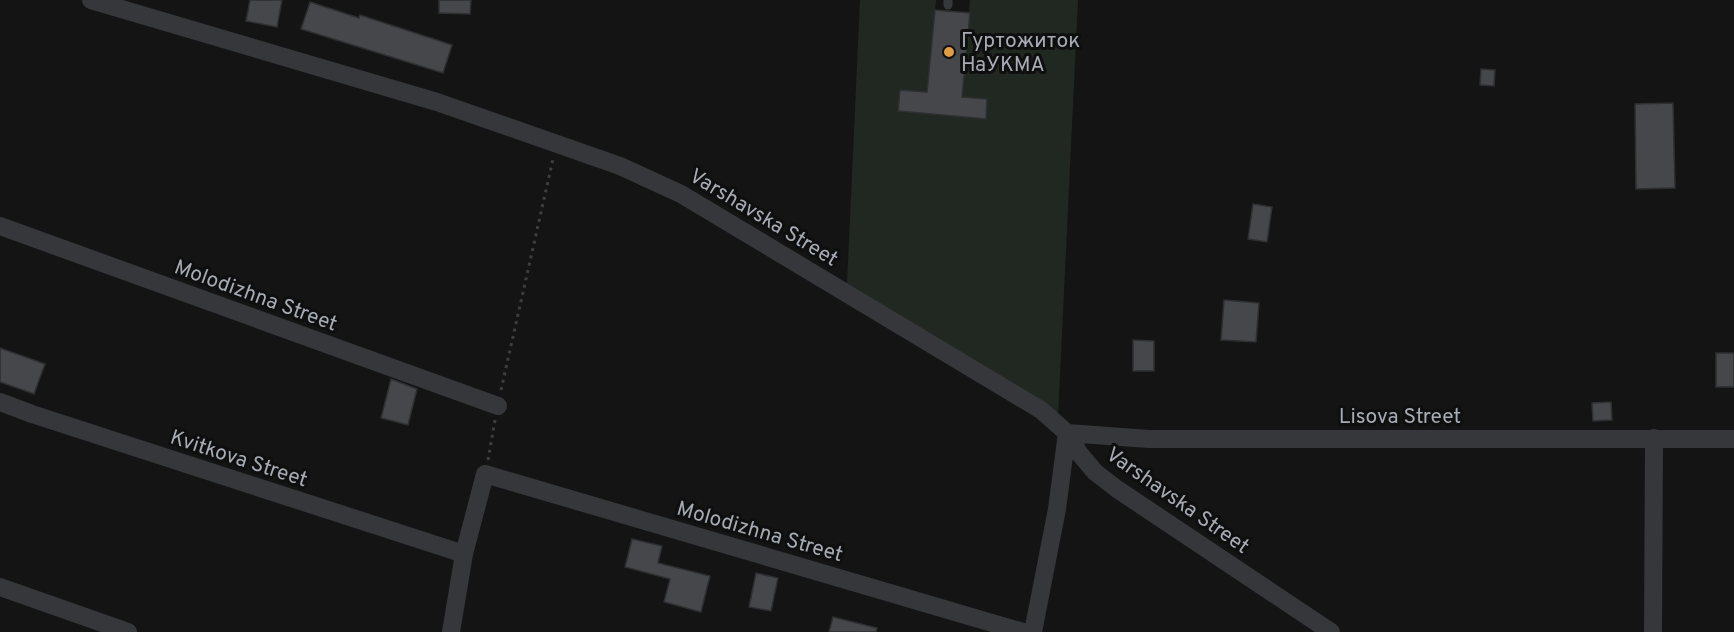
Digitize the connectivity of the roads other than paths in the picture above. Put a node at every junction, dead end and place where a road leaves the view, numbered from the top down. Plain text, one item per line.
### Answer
1 (91, 0) edge
2 (0, 226) edge
3 (0, 402) edge
4 (498, 406) road end
5 (1067, 433) junction
6 (1654, 438) junction
7 (1734, 439) edge
8 (464, 554) junction
9 (0, 587) edge
10 (128, 632) edge
11 (451, 632) edge
12 (1023, 632) edge
13 (1033, 632) edge
14 (1331, 632) edge
15 (1653, 632) edge

1 - 5 street, Varshavska Street
2 - 4 street, Molodizhna Street
3 - 8 street, Kvitkova Street
5 - 6 street, Lisova Street
5 - 13 street
5 - 14 street, Varshavska Street
6 - 7 street, Lisova Street
6 - 15 street
8 - 11 street
8 - 12 street, Molodizhna Street
9 - 10 street

